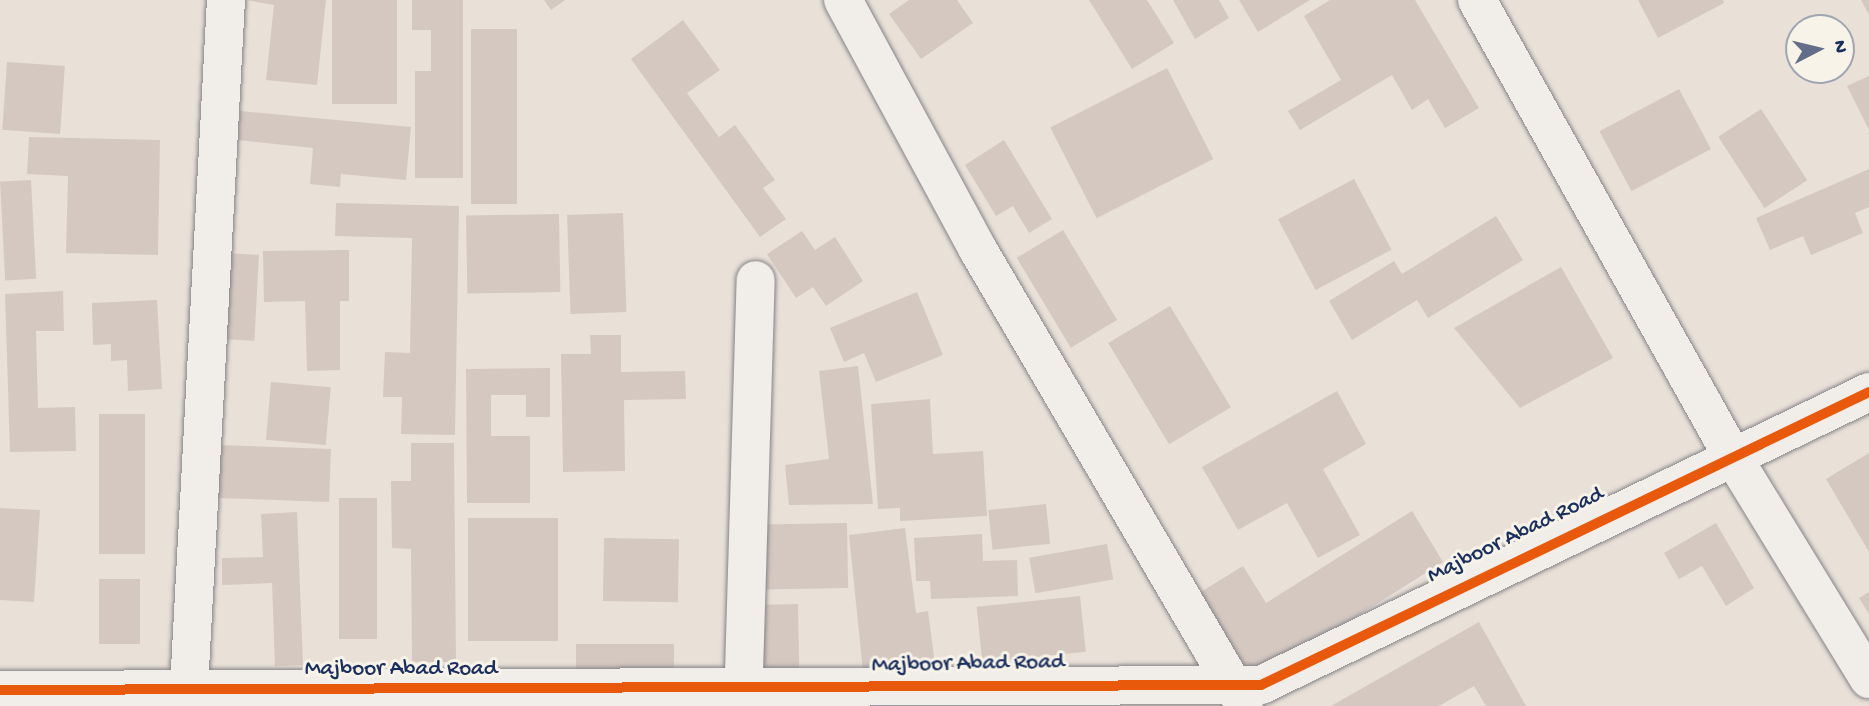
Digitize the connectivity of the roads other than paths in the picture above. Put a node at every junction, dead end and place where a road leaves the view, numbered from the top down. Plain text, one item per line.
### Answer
1 (226, 0) edge
2 (843, 0) edge
3 (1477, 0) edge
4 (756, 280) dead end
5 (1869, 392) edge
6 (1731, 454) junction
7 (1869, 679) edge
8 (0, 690) edge
9 (1239, 695) edge
10 (743, 697) edge
11 (188, 699) edge

1 - 11 street
2 - 9 street
3 - 6 street
4 - 10 street
5 - 6 street, Majboor Abad Road
6 - 7 street
6 - 9 street, Majboor Abad Road
8 - 11 street, Majboor Abad Road
9 - 10 street, Majboor Abad Road
10 - 11 street, Majboor Abad Road

